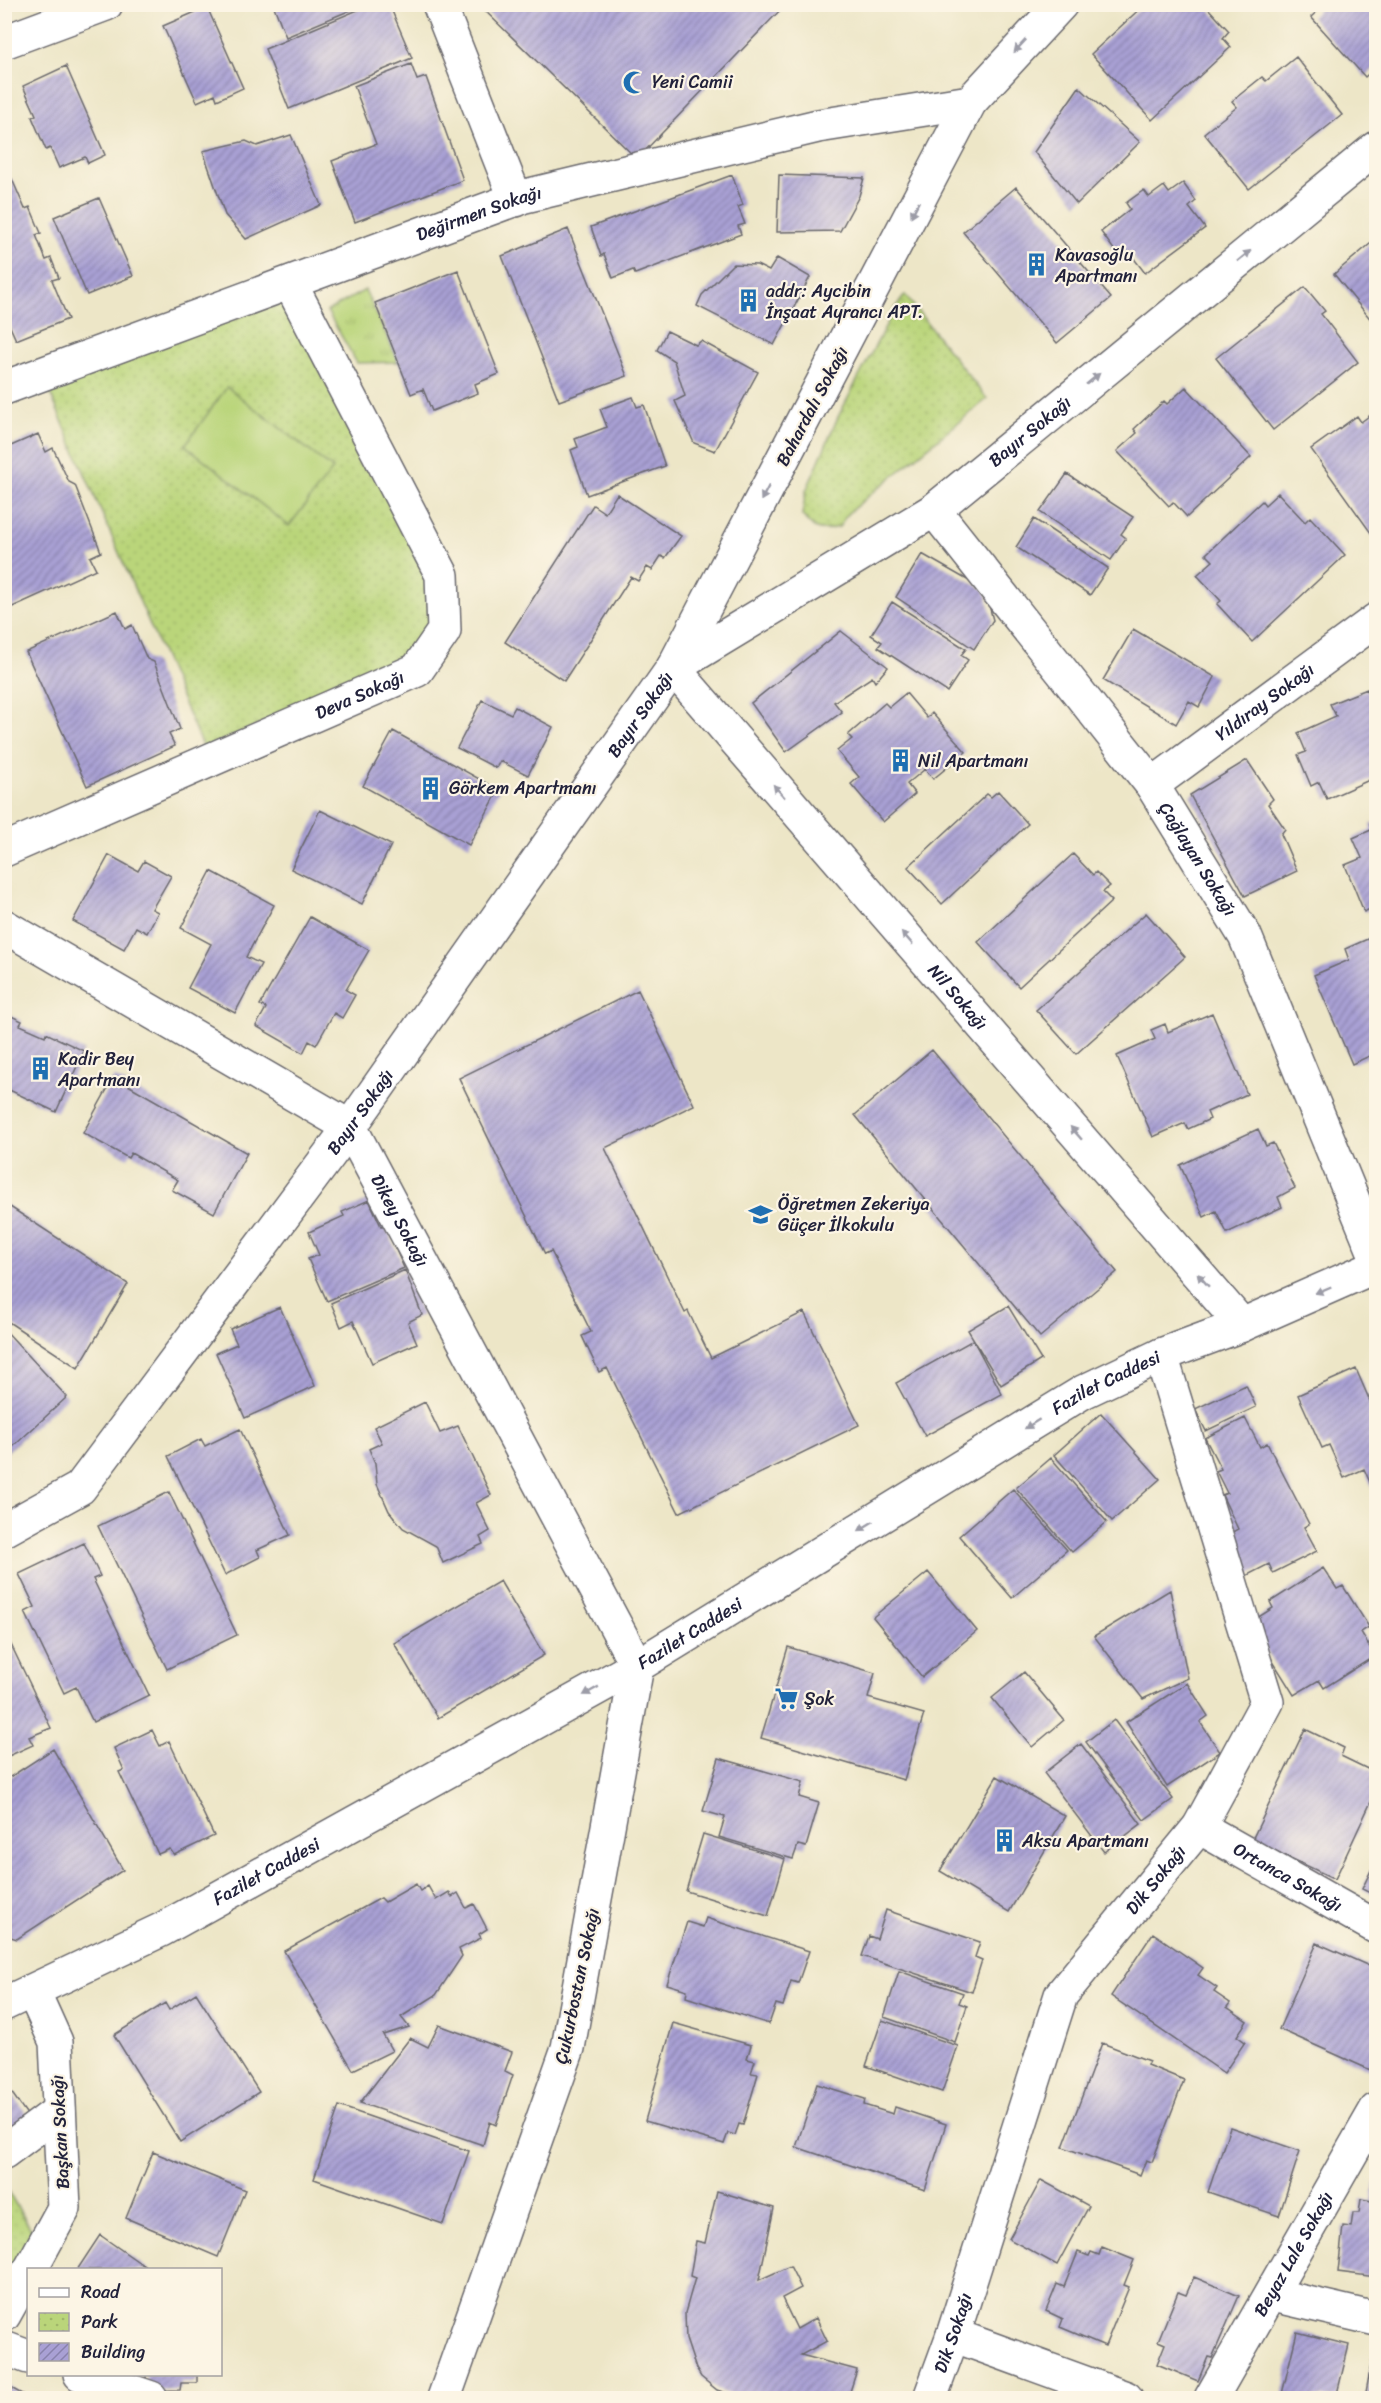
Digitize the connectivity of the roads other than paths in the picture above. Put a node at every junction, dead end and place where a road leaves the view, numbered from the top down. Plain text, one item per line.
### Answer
1 (106, 4) edge
2 (439, 4) edge
3 (1060, 4) edge
4 (4, 42) edge
5 (970, 102) junction
6 (1377, 148) edge
7 (516, 200) junction
8 (290, 283) junction
9 (4, 388) edge
10 (934, 510) junction
11 (1377, 620) edge
12 (673, 668) junction
13 (1152, 785) junction
14 (4, 850) edge
15 (4, 926) edge
16 (350, 1127) junction
17 (1377, 1256) edge
18 (1377, 1266) edge
19 (1242, 1325) junction
20 (1161, 1355) junction
21 (4, 1530) edge
22 (637, 1666) junction
23 (1199, 1827) junction
24 (1377, 1927) edge
25 (19, 1997) edge
26 (1377, 2110) edge
27 (59, 2111) junction
28 (4, 2152) edge
29 (31, 2268) edge
30 (27, 2275) edge
31 (1273, 2295) junction
32 (4, 2315) edge
33 (1377, 2319) edge
34 (953, 2335) junction
35 (4, 2348) edge
36 (27, 2357) edge
37 (86, 2376) edge
38 (151, 2398) edge
39 (444, 2398) edge
40 (930, 2398) edge
41 (1126, 2398) edge
42 (1211, 2398) edge

1 - 4 street
2 - 7 street
3 -> 5 street, Bahardalı Sokağı
5 - 7 street, Değirmen Sokağı
5 -> 12 street, Bahardalı Sokağı
10 -> 6 street, Bayır Sokağı
7 - 8 street, Değirmen Sokağı
8 - 9 street, Değirmen Sokağı
8 - 14 street, Deva Sokağı
10 - 12 street, Bayır Sokağı
10 - 13 street, Çağlayan Sokağı
11 - 13 street, Yıldıray Sokağı
12 - 16 street, Bayır Sokağı
19 -> 12 street, Nil Sokağı
13 - 17 street, Çağlayan Sokağı
15 - 16 street
16 - 21 street, Bayır Sokağı
16 - 22 street, Dikey Sokağı
18 -> 19 street, Fazilet Caddesi
19 - 20 street, Fazilet Caddesi
20 -> 22 street, Fazilet Caddesi
20 - 23 street, Dik Sokağı
22 -> 25 street, Fazilet Caddesi
22 - 39 street, Çukurbostan Sokağı
23 - 24 street, Ortanca Sokağı
23 - 34 street, Dik Sokağı
25 - 27 street, Başkan Sokağı
26 - 31 street, Beyaz Lale Sokağı
27 - 28 street
27 - 29 street, Başkan Sokağı
30 - 32 street, Başkan Sokağı
31 - 33 street
31 - 42 street, Beyaz Lale Sokağı
34 - 40 street, Dik Sokağı
34 - 41 street
35 - 36 street
37 - 38 street

